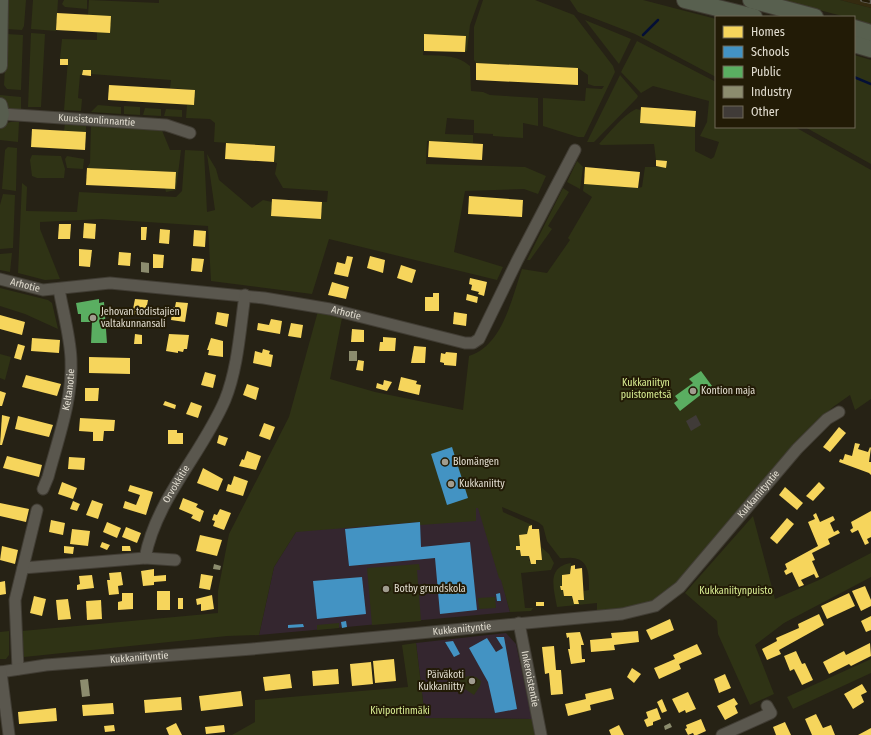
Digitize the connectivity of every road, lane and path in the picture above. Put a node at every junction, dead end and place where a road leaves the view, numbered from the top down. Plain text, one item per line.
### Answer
1 (1, 0) edge
2 (686, 0) edge
3 (751, 0) edge
4 (750, 16) edge
5 (811, 16) edge
6 (855, 28) edge
7 (871, 33) edge
8 (855, 44) edge
9 (871, 49) edge
10 (0, 66) edge
11 (1, 114) edge
12 (190, 133) dead end
13 (575, 150) dead end
14 (0, 279) edge
15 (59, 289) junction
16 (245, 295) junction
17 (839, 412) dead end
18 (43, 489) dead end
19 (37, 510) dead end
20 (145, 558) junction
21 (175, 560) dead end
22 (23, 568) junction
23 (519, 623) junction
24 (18, 670) junction
25 (1, 672) edge
26 (768, 706) dead end
27 (9, 735) edge
28 (541, 735) edge
29 (722, 735) edge

1 - 10 main road
2 - 4 highway
3 - 5 highway
6 - 7 highway
8 - 9 highway
11 - 12 street, Kuusistonlinnantie
13 - 16 street, Arhotie
14 - 15 street, Arhotie
15 - 16 street, Arhotie
15 - 18 street, Keltanotie
16 - 20 street, Orvokkitie
17 - 23 street, Kukkaniityntie
19 - 22 street
20 - 21 street
20 - 22 street
22 - 24 street
23 - 24 street, Kukkaniityntie
23 - 28 street, Inkeroistentie
24 - 25 street, Kukkaniityntie
25 - 27 street
26 - 29 street

